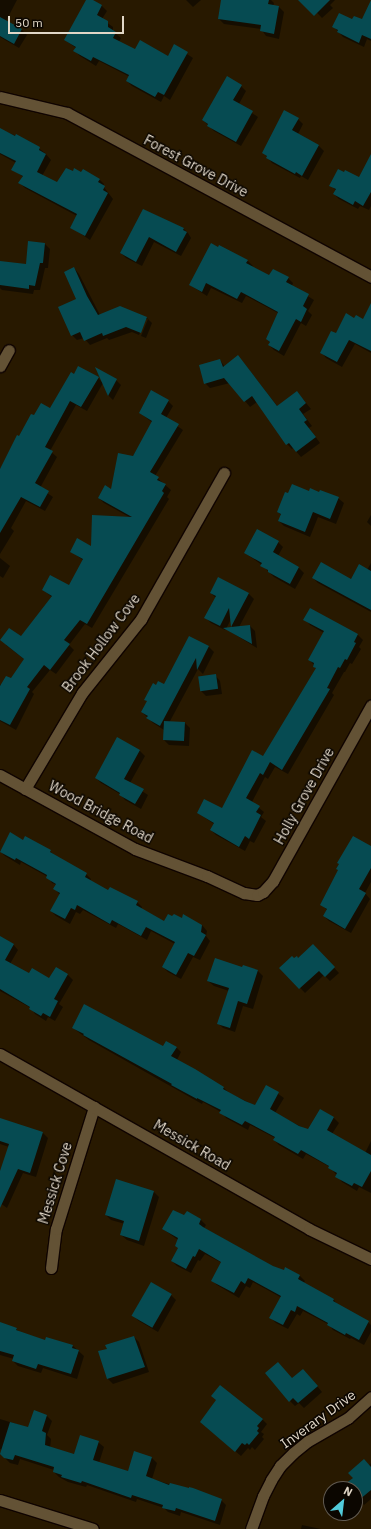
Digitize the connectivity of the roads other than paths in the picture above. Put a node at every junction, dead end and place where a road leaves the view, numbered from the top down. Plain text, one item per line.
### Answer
1 (0, 97) edge
2 (371, 277) edge
3 (9, 350) dead end
4 (0, 366) edge
5 (224, 473) dead end
6 (371, 706) edge
7 (0, 775) edge
8 (25, 789) junction
9 (257, 895) joint
10 (0, 1054) edge
11 (94, 1107) junction
12 (371, 1259) edge
13 (50, 1268) dead end
14 (371, 1397) edge
15 (0, 1500) edge
16 (93, 1529) edge
17 (251, 1529) edge

1 - 2 street, Forest Grove Drive
3 - 4 street
5 - 8 street, Brook Hollow Cove
6 - 9 street, Holly Grove Drive
7 - 8 street, Wood Bridge Road
8 - 9 street, Wood Bridge Road
10 - 11 street, Messick Road
11 - 12 street, Messick Road
11 - 13 street, Messick Cove
14 - 17 street, Inverary Drive
15 - 16 street

